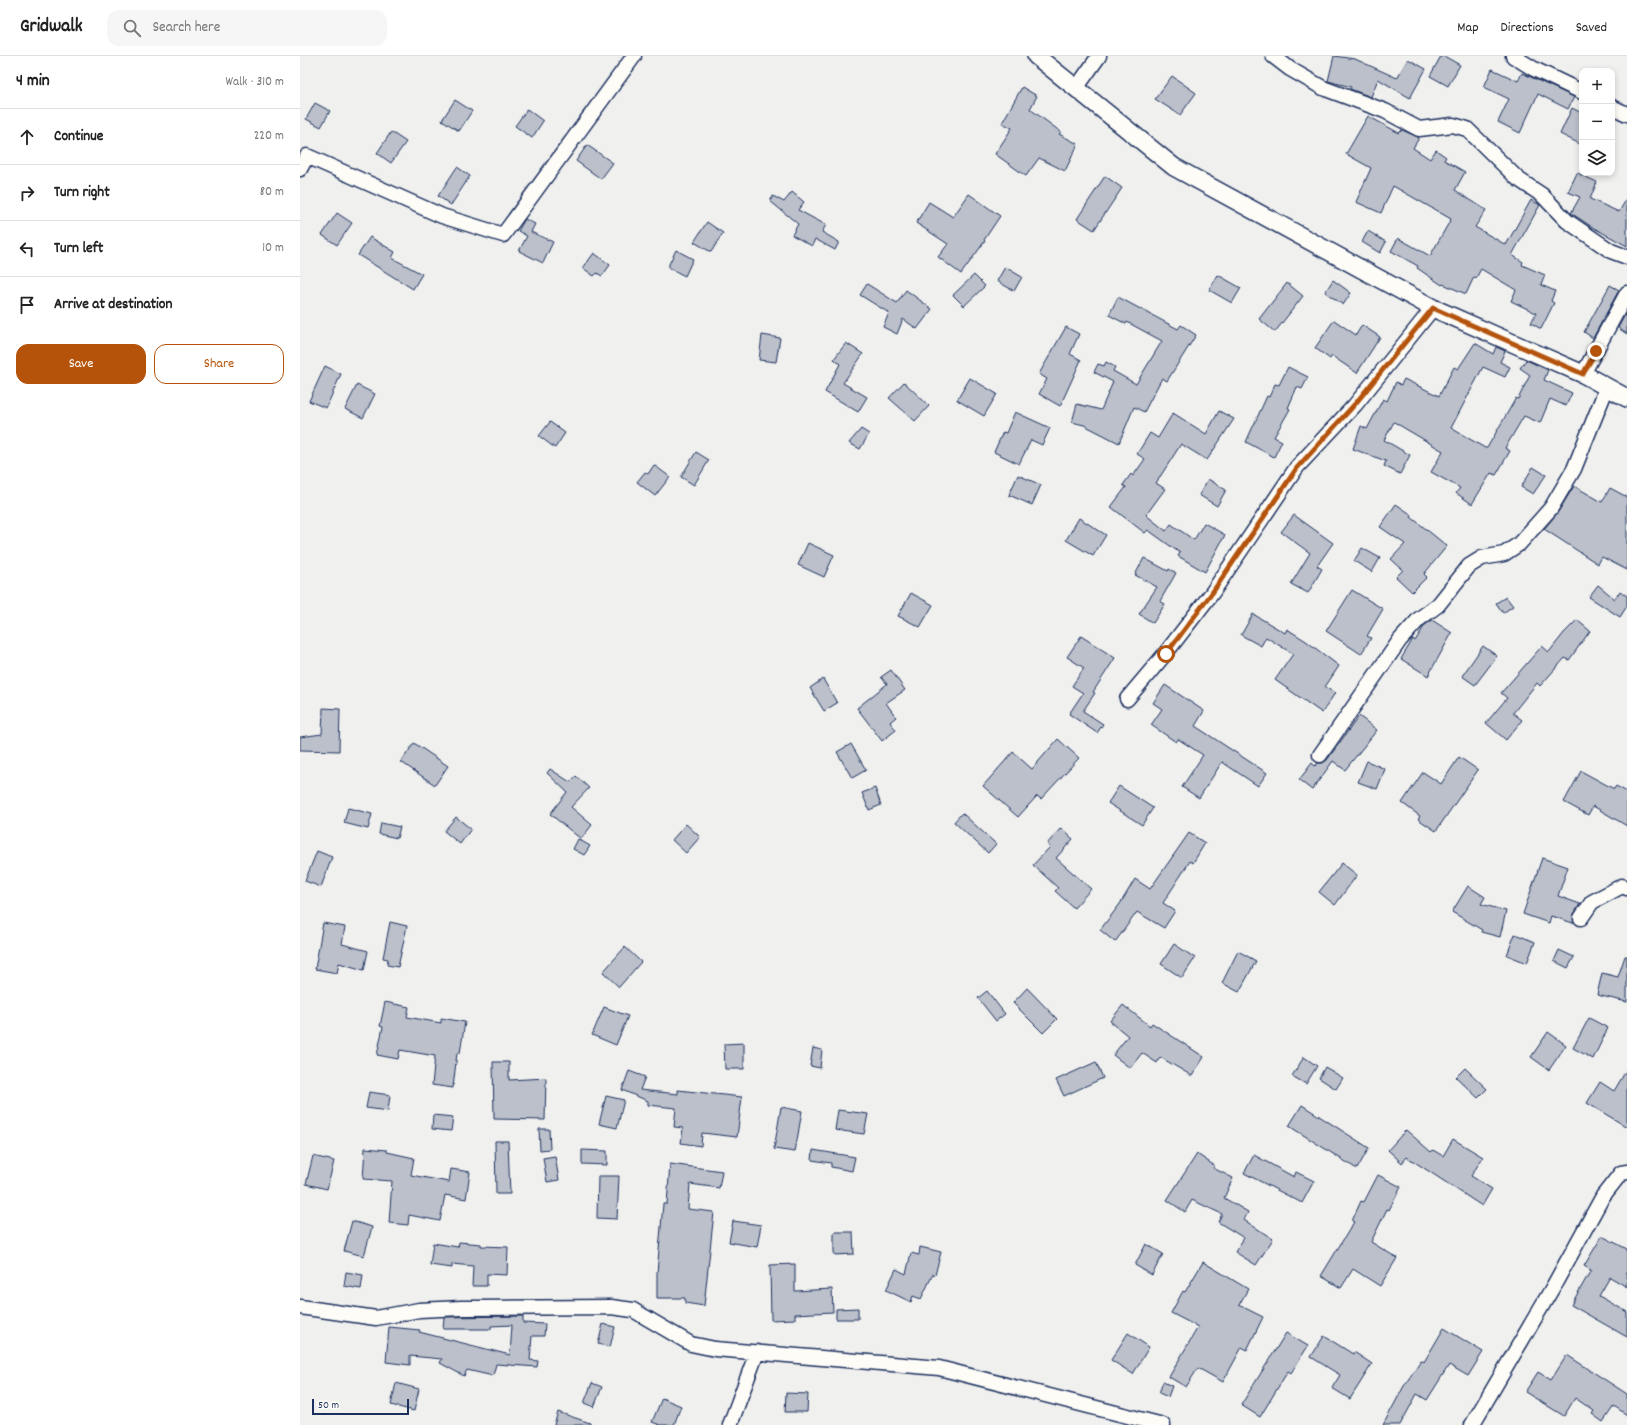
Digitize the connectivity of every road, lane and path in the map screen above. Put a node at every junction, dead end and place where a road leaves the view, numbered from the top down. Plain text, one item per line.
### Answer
1 (634, 56) edge
2 (1036, 56) edge
3 (1099, 56) edge
4 (1273, 56) edge
5 (1513, 56) edge
6 (1076, 87) junction
7 (1579, 91) edge
8 (1615, 108) edge
9 (1627, 114) edge
10 (300, 170) edge
11 (1627, 257) edge
12 (1627, 293) edge
13 (1433, 308) junction
14 (1583, 374) junction
15 (1607, 387) junction
16 (1627, 398) edge
17 (1127, 699) dead end
18 (1320, 756) dead end
19 (1627, 888) edge
20 (1581, 918) dead end
21 (1627, 1172) edge
22 (300, 1307) edge
23 (757, 1352) junction
24 (730, 1425) edge
25 (1163, 1425) edge
26 (1472, 1425) edge

1 - 10 street
2 - 6 street
3 - 6 street
4 - 11 street
5 - 7 street
6 - 13 street
8 - 9 street
12 - 14 street
13 - 14 street
13 - 17 street
14 - 15 street
15 - 16 street
15 - 18 street
19 - 20 street
21 - 26 street
22 - 23 street
23 - 24 street
23 - 25 street

